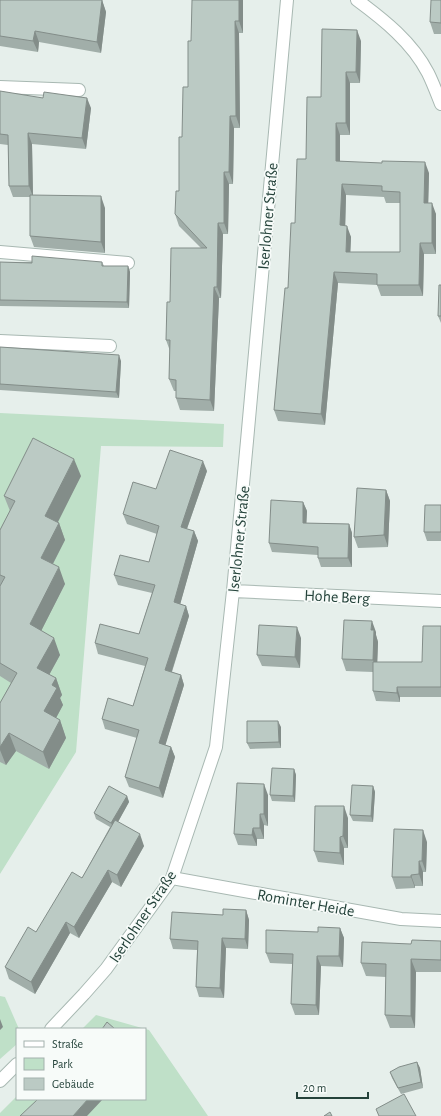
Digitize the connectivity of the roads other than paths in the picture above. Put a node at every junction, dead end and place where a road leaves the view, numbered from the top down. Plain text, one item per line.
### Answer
1 (287, 0) edge
2 (357, 0) edge
3 (0, 87) edge
4 (79, 90) dead end
5 (441, 104) edge
6 (0, 252) edge
7 (128, 262) dead end
8 (0, 341) edge
9 (110, 346) dead end
10 (233, 591) junction
11 (441, 601) edge
12 (172, 878) junction
13 (441, 921) edge
14 (52, 1028) edge
15 (16, 1065) edge
16 (0, 1081) edge

1 - 10 street, Iserlohner Straße
2 - 5 street
3 - 4 street
6 - 7 street
8 - 9 street
10 - 11 street, Hohe Berg
10 - 12 street, Iserlohner Straße
12 - 13 street, Rominter Heide
12 - 14 street, Iserlohner Straße
15 - 16 street

